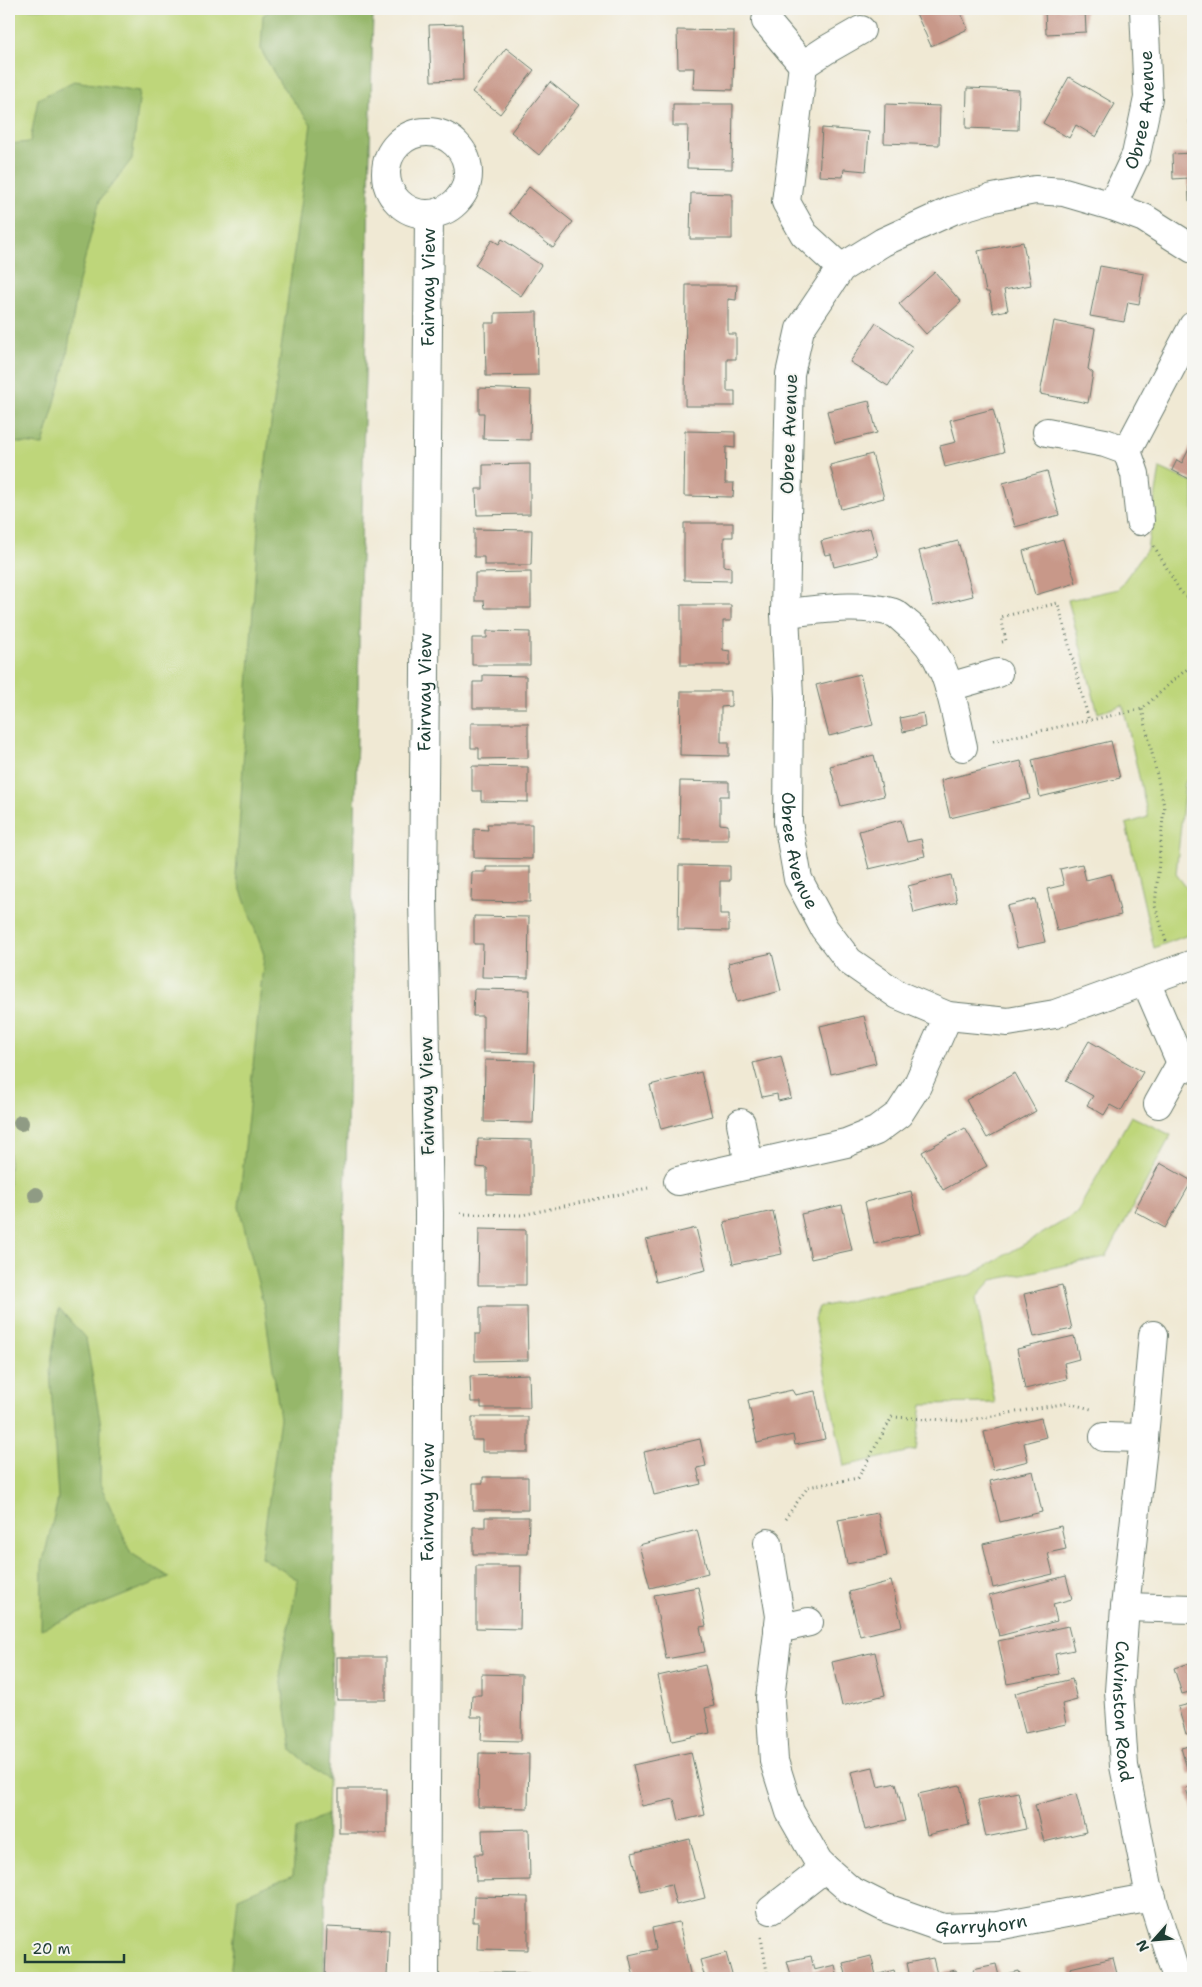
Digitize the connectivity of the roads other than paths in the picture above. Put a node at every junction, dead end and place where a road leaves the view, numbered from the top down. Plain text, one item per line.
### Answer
1 (1144, 9) edge
2 (766, 21) dead end
3 (861, 30) dead end
4 (803, 65) junction
5 (1112, 206) junction
6 (430, 214) dead end
7 (1193, 249) edge
8 (842, 268) junction
9 (1193, 326) edge
10 (1048, 432) dead end
11 (1127, 451) junction
12 (1140, 521) road end
13 (785, 613) junction
14 (998, 673) road end
15 (949, 687) junction
16 (963, 747) road end
17 (1185, 967) edge
18 (1146, 982) junction
19 (948, 1016) junction
20 (1187, 1065) edge
21 (1158, 1104) dead end
22 (741, 1123) dead end
23 (749, 1165) junction
24 (678, 1181) road end
25 (1153, 1335) dead end
26 (1104, 1437) road end
27 (1144, 1438) junction
28 (768, 1543) road end
29 (1125, 1607) junction
30 (1193, 1609) edge
31 (809, 1622) dead end
32 (778, 1629) junction
33 (826, 1868) junction
34 (1152, 1897) junction
35 (768, 1921) road end
36 (424, 1978) edge
37 (1177, 1978) edge

1 - 5 street, Obree Avenue
2 - 4 street
3 - 4 street
4 - 8 street
5 - 7 street, Obree Avenue
5 - 8 street, Obree Avenue
6 - 36 street, Fairway View
8 - 13 street, Obree Avenue
9 - 11 street
10 - 11 street
11 - 12 street
13 - 15 street
13 - 19 street, Obree Avenue
14 - 15 street
15 - 16 street
17 - 18 street, Obree Avenue
18 - 19 street, Obree Avenue
18 - 20 street
19 - 23 street
20 - 21 street
22 - 23 street
23 - 24 street
25 - 27 street, Calvinston Road
26 - 27 street
27 - 29 street, Calvinston Road
28 - 32 street, Garryhorn
29 - 30 street
29 - 34 street, Calvinston Road
31 - 32 street
32 - 33 street, Garryhorn
33 - 34 street, Garryhorn
33 - 35 street
34 - 37 street, Calvinston Road

